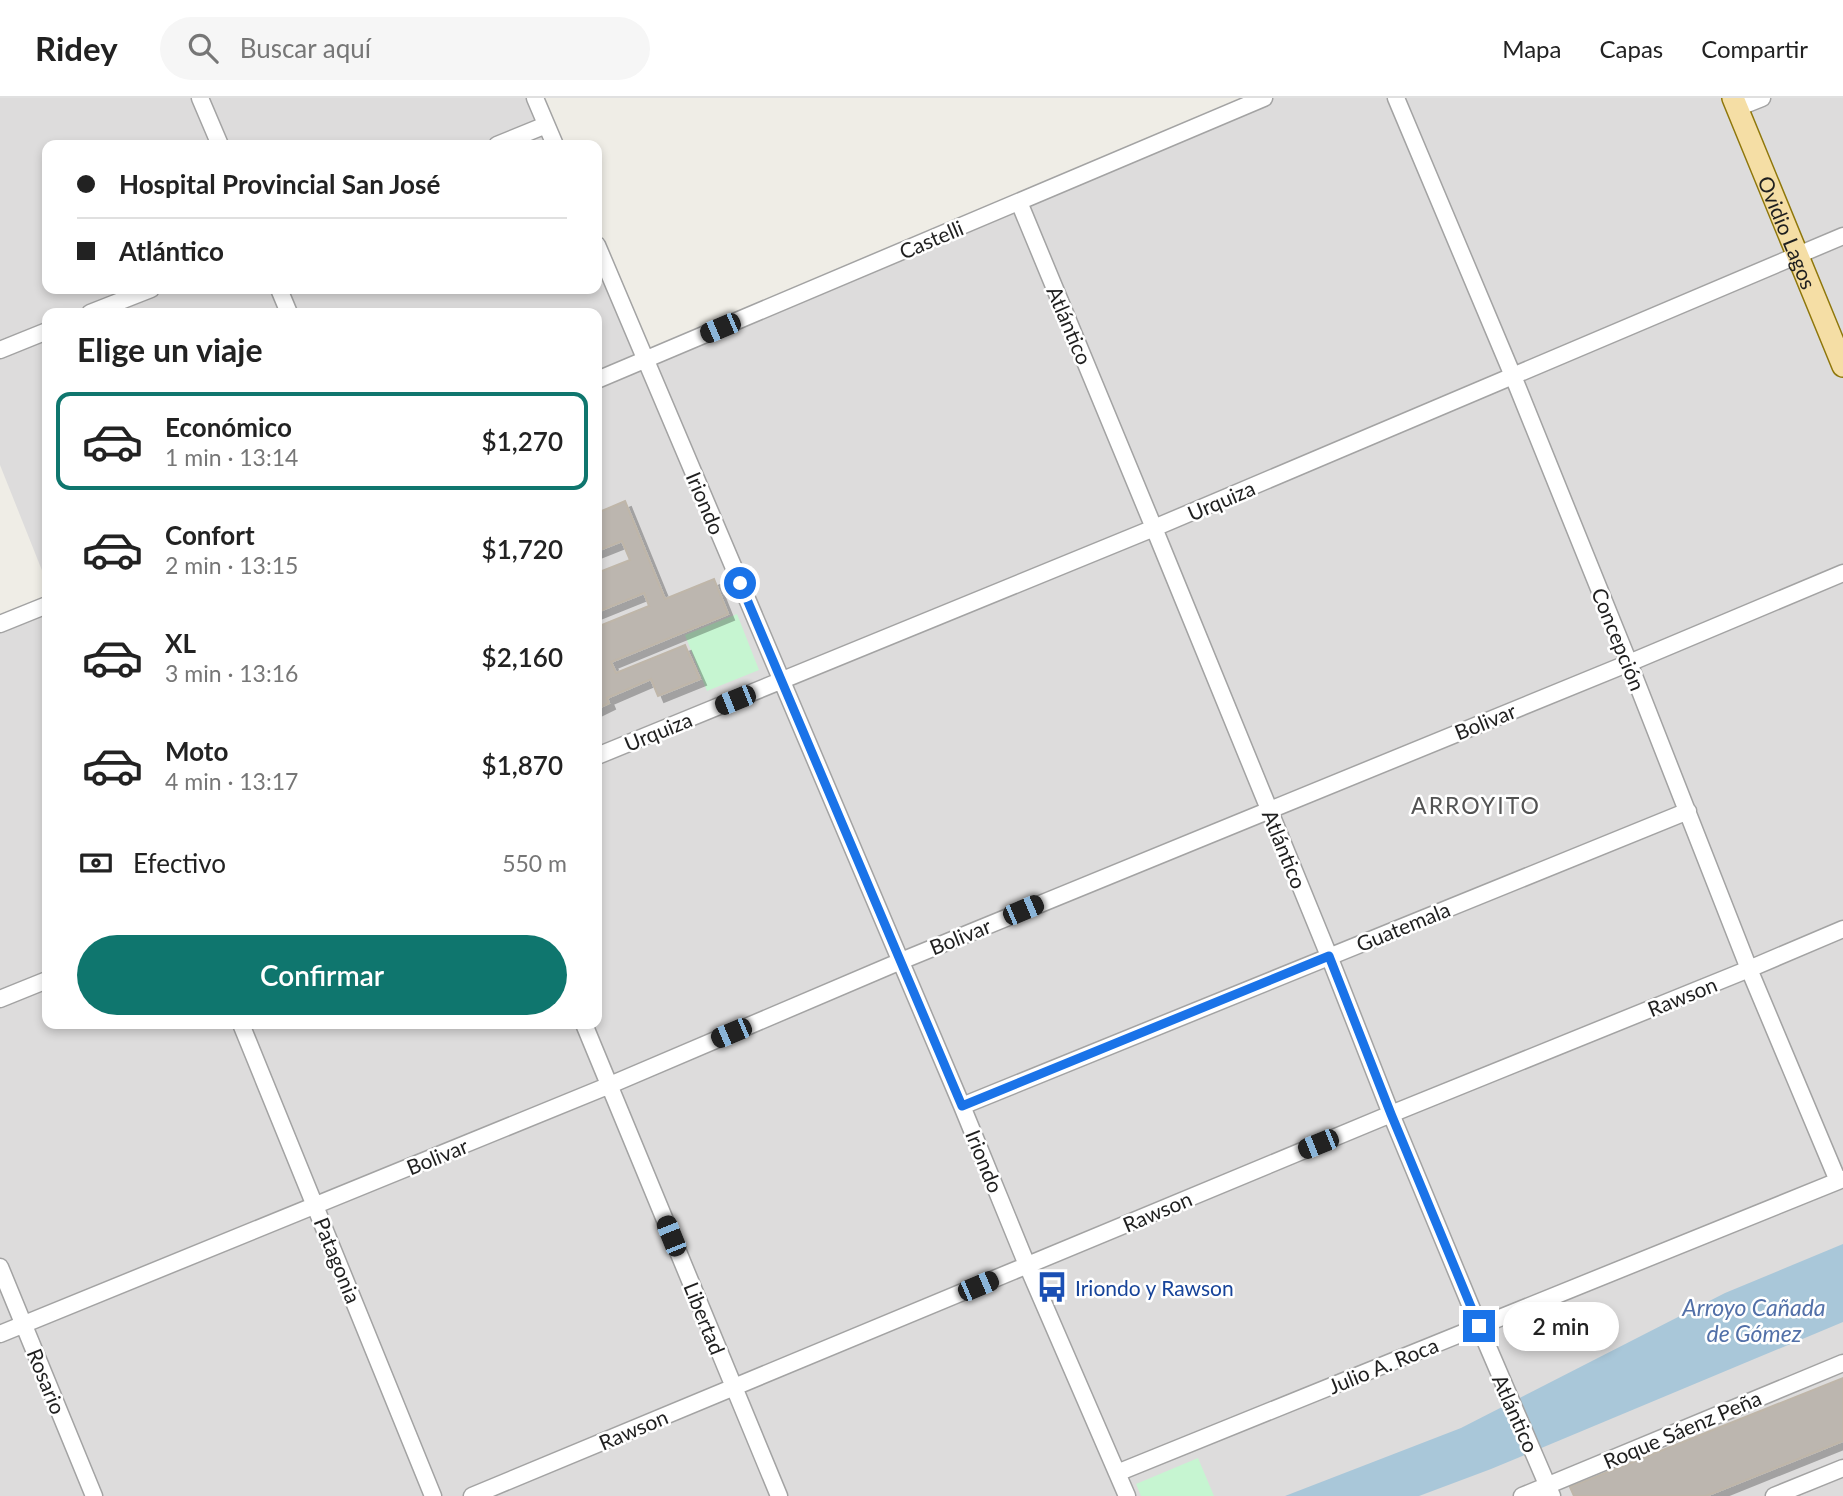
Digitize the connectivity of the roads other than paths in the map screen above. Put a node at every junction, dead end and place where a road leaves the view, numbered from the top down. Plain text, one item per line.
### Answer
1 (200, 98) edge
2 (535, 98) edge
3 (1264, 98) edge
4 (1396, 98) edge
5 (1762, 98) edge
6 (1735, 103) edge
7 (546, 125) junction
8 (218, 140) edge
9 (509, 140) edge
10 (553, 140) edge
11 (1019, 202) junction
12 (1843, 236) edge
13 (1797, 256) junction
14 (602, 257) edge
15 (138, 294) edge
16 (103, 308) edge
17 (42, 333) edge
18 (0, 350) edge
19 (646, 360) junction
20 (1843, 366) edge
21 (1513, 376) junction
22 (602, 378) edge
23 (1154, 528) junction
24 (1843, 573) edge
25 (42, 607) edge
26 (0, 624) edge
27 (1629, 663) junction
28 (781, 681) junction
29 (602, 754) edge
30 (1269, 809) junction
31 (1688, 811) junction
32 (1843, 929) edge
33 (1329, 956) junction
34 (901, 961) junction
35 (1749, 969) junction
36 (42, 982) edge
37 (0, 999) edge
38 (243, 1029) edge
39 (586, 1029) edge
40 (610, 1085) junction
41 (962, 1106) junction
42 (1391, 1114) junction
43 (1841, 1180) edge
44 (316, 1206) junction
45 (1027, 1265) junction
46 (0, 1267) edge
47 (24, 1324) junction
48 (1479, 1326) junction
49 (0, 1334) edge
50 (1843, 1363) edge
51 (733, 1387) junction
52 (1843, 1468) edge
53 (1117, 1473) junction
54 (1547, 1484) edge
55 (94, 1496) edge
56 (433, 1496) edge
57 (472, 1496) edge
58 (779, 1496) edge
59 (1127, 1496) edge
60 (1522, 1496) edge
61 (1774, 1496) edge

1 - 8 street
2 - 7 street
3 - 11 street, Castelli
4 - 21 street, Concepción
5 - 6 street
6 - 13 main road, Ovidio Lagos
7 - 9 street
7 - 10 street
11 - 19 street, Castelli
11 - 23 street, Atlántico
12 - 13 street, Urquiza
13 - 20 main road, Ovidio Lagos
13 - 21 street, Urquiza
14 - 19 street, Iriondo
15 - 16 street
17 - 18 street
19 - 22 street, Castelli
19 - 28 street, Iriondo
21 - 23 street, Urquiza
21 - 27 street, Concepción
23 - 28 street, Urquiza
23 - 30 street, Atlántico
24 - 27 street, Bolivar
25 - 26 street
27 - 30 street, Bolivar
27 - 31 street, Concepción
28 - 29 street, Urquiza
28 - 34 street, Iriondo
30 - 33 street, Atlántico
30 - 34 street, Bolivar
31 - 33 street, Guatemala
31 - 35 street, Concepción
32 - 35 street, Rawson
33 - 41 street, Guatemala
33 - 42 street, Atlántico
34 - 40 street, Bolivar
34 - 41 street, Iriondo
35 - 42 street, Rawson
35 - 43 street, Concepción
36 - 37 street
38 - 44 street, Patagonia
39 - 40 street, Libertad
40 - 44 street, Bolivar
40 - 51 street, Libertad
41 - 45 street, Iriondo
42 - 45 street, Rawson
42 - 48 street, Atlántico
43 - 48 street, Julio A. Roca
44 - 47 street, Bolivar
44 - 56 street, Patagonia
45 - 51 street, Rawson
45 - 53 street, Iriondo
46 - 47 street, Rosario
47 - 49 street, Bolivar
47 - 55 street, Rosario
48 - 53 street, Julio A. Roca
48 - 54 street, Atlántico
50 - 54 street, Roque Sáenz Peña
51 - 57 street, Rawson
51 - 58 street, Libertad
52 - 61 street
53 - 59 street, Iriondo
54 - 60 street, Roque Sáenz Peña

